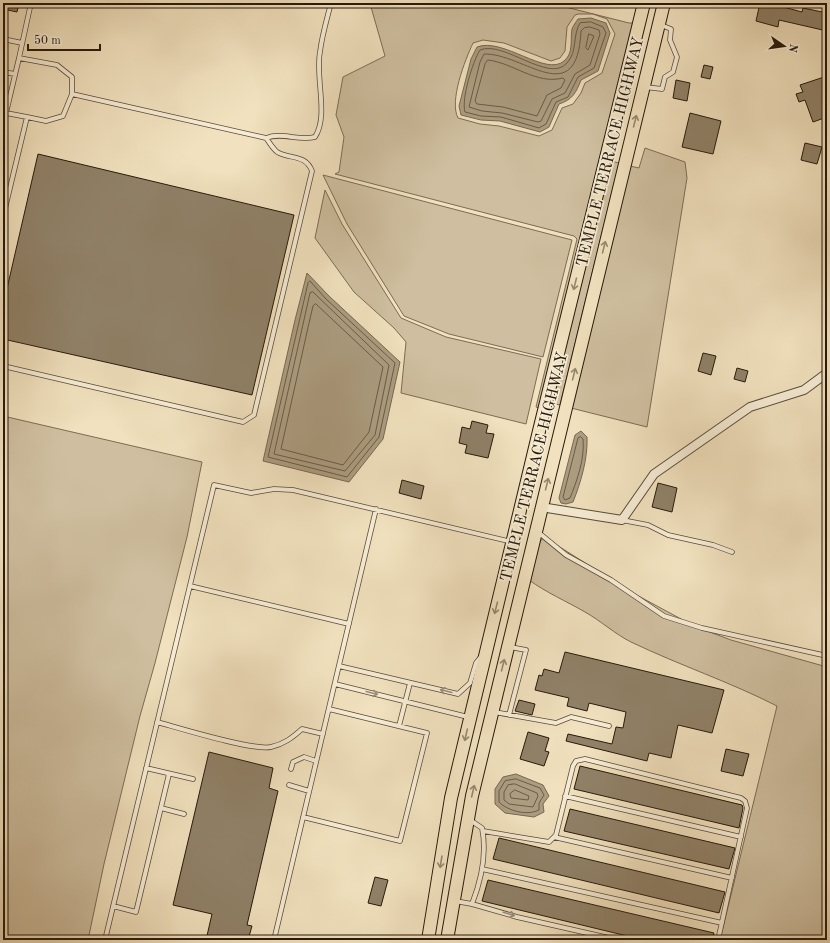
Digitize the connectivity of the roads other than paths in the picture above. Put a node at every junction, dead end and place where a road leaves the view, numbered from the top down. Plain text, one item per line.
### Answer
1 (31, 3) edge
2 (331, 3) edge
3 (644, 3) edge
4 (664, 3) edge
5 (658, 24) junction
6 (3, 39) edge
7 (22, 43) junction
8 (19, 58) junction
9 (3, 72) edge
10 (15, 74) junction
11 (625, 83) junction
12 (643, 87) junction
13 (72, 94) junction
14 (5, 113) edge
15 (26, 117) junction
16 (3, 126) edge
17 (266, 138) junction
18 (3, 217) edge
19 (3, 366) edge
20 (827, 373) edge
21 (545, 407) junction
22 (565, 412) junction
23 (542, 507) junction
24 (376, 510) junction
25 (622, 520) junction
26 (536, 530) junction
27 (512, 542) junction
28 (732, 552) dead end
29 (190, 586) junction
30 (349, 624) junction
31 (508, 646) junction
32 (486, 649) junction
33 (827, 656) edge
34 (339, 666) junction
35 (410, 683) junction
36 (334, 684) junction
37 (405, 701) junction
38 (328, 709) junction
39 (492, 711) junction
40 (509, 715) junction
41 (470, 718) junction
42 (157, 722) junction
43 (399, 726) junction
44 (609, 726) dead end
45 (323, 734) junction
46 (316, 760) junction
47 (146, 768) junction
48 (291, 769) dead end
49 (169, 774) junction
50 (193, 779) dead end
51 (289, 786) dead end
52 (309, 791) junction
53 (565, 796) junction
54 (161, 808) junction
55 (184, 814) dead end
56 (303, 817) junction
57 (468, 819) junction
58 (483, 831) junction
59 (554, 837) junction
60 (741, 837) junction
61 (482, 869) junction
62 (732, 878) junction
63 (454, 901) junction
64 (472, 904) junction
65 (113, 906) junction
66 (722, 923) junction
67 (105, 940) edge
68 (274, 940) edge
69 (428, 940) edge
70 (447, 940) edge
71 (618, 940) edge
72 (718, 940) edge

1 - 7 lane
2 - 17 lane
3 - 11 main road, TEMPLE TERRACE HIGHWAY
4 - 5 main road, TEMPLE TERRACE HIGHWAY
5 - 12 main road, TEMPLE TERRACE HIGHWAY
5 - 12 lane
6 - 7 lane
7 - 8 lane
8 - 10 lane
8 - 13 lane
9 - 10 lane
10 - 14 lane
11 - 12 main road
11 -> 21 main road, TEMPLE TERRACE HIGHWAY
22 -> 12 main road, TEMPLE TERRACE HIGHWAY
13 - 15 lane
13 - 17 lane
14 - 15 lane
14 - 16 lane
15 - 18 lane
17 - 19 lane
20 - 25 street
21 - 22 main road
21 - 27 main road, TEMPLE TERRACE HIGHWAY
23 -> 22 main road, TEMPLE TERRACE HIGHWAY
23 - 25 street
23 - 26 main road, TEMPLE TERRACE HIGHWAY
24 - 27 lane
24 - 29 lane
24 - 30 lane
25 - 28 lane
26 - 31 main road, TEMPLE TERRACE HIGHWAY
26 - 33 lane
27 -> 32 main road, TEMPLE TERRACE HIGHWAY
29 - 30 lane
29 - 42 lane
30 - 34 lane
39 -> 31 main road, TEMPLE TERRACE HIGHWAY
31 - 40 lane
32 -> 35 lane
32 - 41 main road, TEMPLE TERRACE HIGHWAY
34 - 35 lane
34 - 36 lane
35 - 37 lane
36 -> 37 lane
36 - 38 lane
37 - 41 lane
37 - 43 lane
38 - 43 lane
38 - 45 lane
39 - 40 lane
57 -> 39 main road, TEMPLE TERRACE HIGHWAY
40 - 44 lane
41 -> 69 main road, TEMPLE TERRACE HIGHWAY
42 - 45 lane
42 - 47 lane
43 - 56 lane
45 - 46 lane
46 - 48 lane
46 - 52 lane
47 - 49 lane
47 - 65 lane
49 - 50 lane
49 - 54 lane
51 - 52 lane
52 - 56 lane
53 - 59 lane
53 - 60 lane
53 - 60 lane
54 - 55 lane
54 - 65 lane
56 - 68 lane
57 - 58 lane
57 - 63 main road, TEMPLE TERRACE HIGHWAY
58 - 59 lane
58 - 61 lane
59 - 62 lane
60 - 62 lane
61 - 64 lane
61 - 66 lane
62 - 66 lane
63 - 64 lane
63 - 70 main road, TEMPLE TERRACE HIGHWAY
64 -> 71 lane
65 - 67 lane
66 - 72 lane

